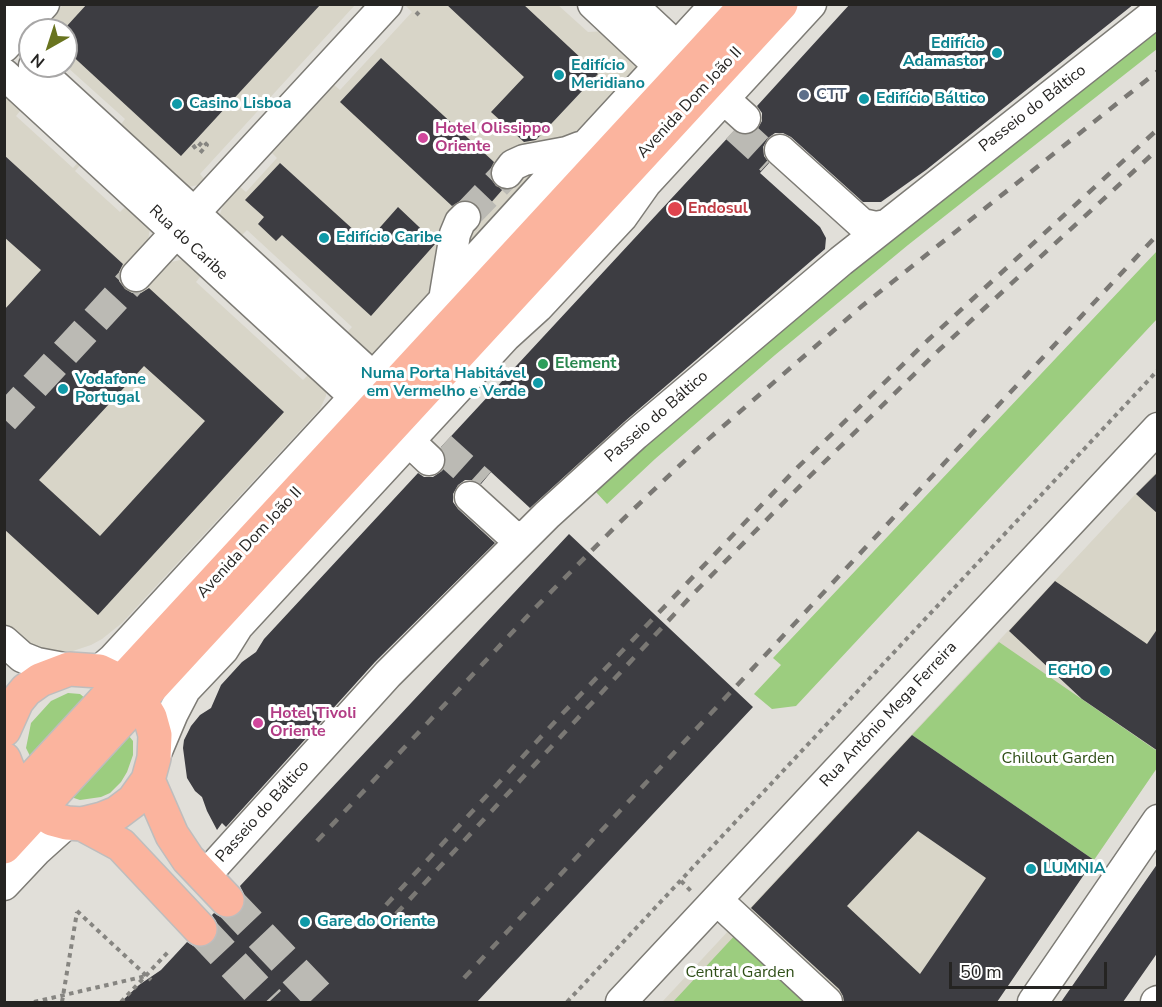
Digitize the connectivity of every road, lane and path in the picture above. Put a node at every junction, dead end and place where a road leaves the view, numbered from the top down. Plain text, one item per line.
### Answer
1 (13, 4) edge
2 (44, 4) edge
3 (387, 4) edge
4 (593, 4) edge
5 (631, 4) edge
6 (716, 4) edge
7 (747, 4) edge
8 (780, 4) edge
9 (811, 4) edge
10 (1158, 11) edge
11 (37, 18) edge
12 (668, 56) junction
13 (18, 58) edge
14 (38, 78) edge
15 (588, 143) junction
16 (193, 146) dead end
17 (198, 154) dead end
18 (507, 173) tunnel mouth
19 (646, 183) junction
20 (590, 193) junction
21 (465, 217) tunnel mouth
22 (185, 223) junction
23 (886, 225) junction
24 (841, 261) junction
25 (136, 276) tunnel mouth
26 (504, 286) junction
27 (444, 300) junction
28 (505, 337) junction
29 (1157, 370) edge
30 (364, 387) junction
31 (1158, 428) edge
32 (475, 490) tunnel mouth
33 (527, 536) junction
34 (238, 626) junction
35 (201, 634) junction
36 (4, 641) edge
37 (107, 681) junction
38 (4, 730) edge
39 (4, 759) edge
40 (151, 769) junction
41 (21, 804) edge
42 (1158, 820) edge
43 (74, 824) junction
44 (4, 847) edge
45 (205, 876) junction
46 (4, 885) edge
47 (227, 900) tunnel mouth
48 (717, 900) junction
49 (200, 929) tunnel mouth
50 (169, 951) dead end
51 (146, 976) junction
52 (151, 980) dead end
53 (63, 996) junction
54 (34, 1002) edge
55 (62, 1002) edge
56 (121, 1002) edge
57 (567, 1002) edge
58 (623, 1002) edge
59 (827, 1002) edge
60 (1033, 1002) edge

1 - 13 street
2 - 11 street
3 - 22 street
4 - 12 street
5 - 12 street
6 - 12 street, Avenida Dom João II
7 - 20 main road, Avenida Dom João II
8 - 20 main road, Avenida Dom João II
9 - 19 street, Avenida Dom João II
10 - 23 street, Passeio do Báltico
12 - 15 street, Avenida Dom João II
14 - 22 street, Rua do Caribe
15 - 18 street
15 - 20 street
15 - 27 street, Avenida Dom João II
16 - 17 path
19 - 20 street, Avenida Dom João II
19 - 28 street, Avenida Dom João II
20 - 26 main road, Avenida Dom João II
21 - 27 street
22 - 25 street
22 - 30 street, Rua do Caribe
23 - 24 street, Passeio do Báltico
23 - 24 street
24 - 33 street, Passeio do Báltico
26 - 27 street, Avenida Dom João II
26 - 28 street
26 - 35 main road, Avenida Dom João II
26 - 37 main road, Avenida Dom João II
27 - 30 street, Avenida Dom João II
28 - 34 street, Avenida Dom João II
29 - 57 path
30 - 37 street, Avenida Dom João II
31 - 48 street, Rua António Mega Ferreira
32 - 33 street
33 - 45 street, Passeio do Báltico
34 - 35 street
34 - 40 street, Avenida Dom João II
35 - 37 main road, Avenida Dom João II
36 - 37 street
37 - 38 main road
37 - 40 main road
37 - 41 main road, Avenida Dom João II
39 - 41 main road
40 - 43 main road
40 - 45 main road
41 - 43 main road
41 - 44 main road, Avenida Dom João II
42 - 60 street
43 - 46 street
43 - 49 main road
45 - 47 main road
48 - 58 street, Rua António Mega Ferreira
48 - 59 street
50 - 51 path
51 - 52 path
51 - 53 path
51 - 53 path
51 - 56 path
53 - 54 path
53 - 55 path

